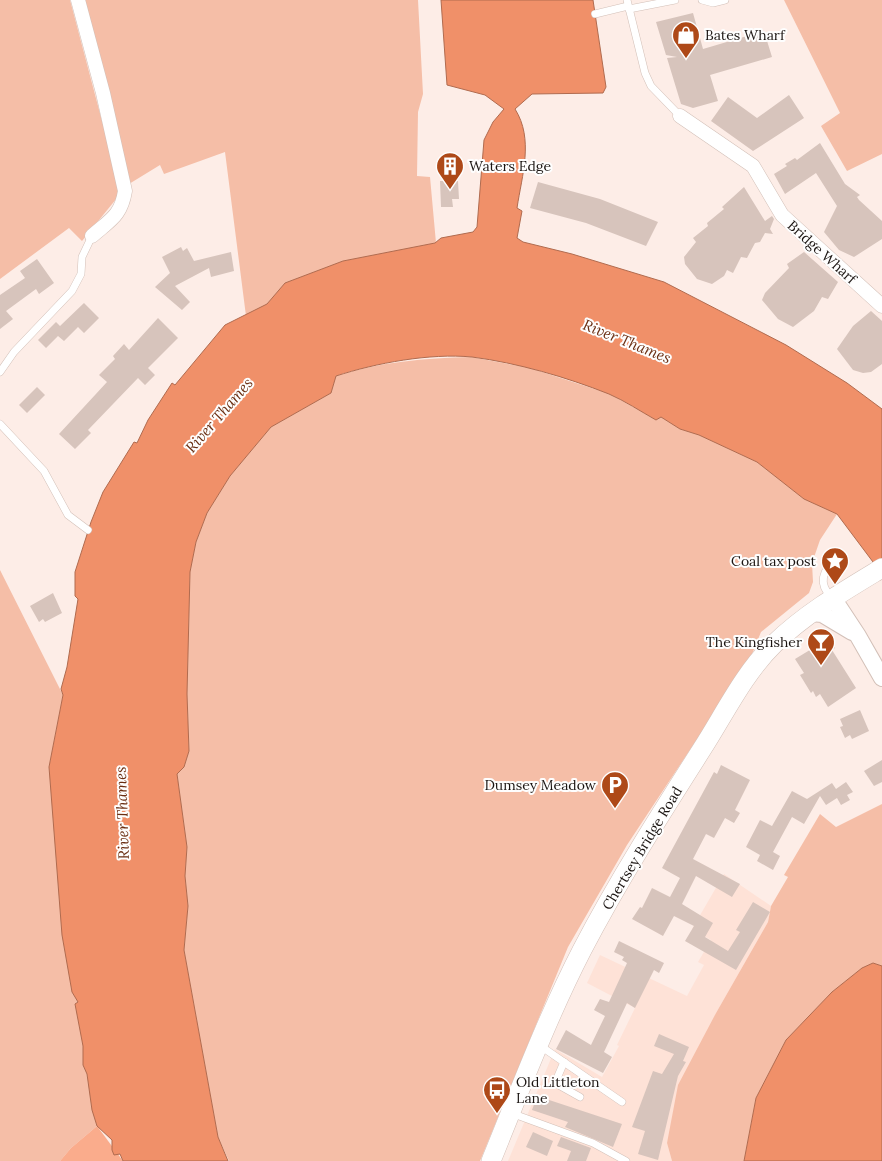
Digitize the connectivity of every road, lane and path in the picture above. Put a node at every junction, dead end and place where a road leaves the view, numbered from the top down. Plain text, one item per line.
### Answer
1 (78, 0) edge
2 (675, 0) edge
3 (702, 0) edge
4 (725, 0) edge
5 (628, 5) edge
6 (595, 14) dead end
7 (680, 116) joint
8 (92, 236) joint
9 (882, 306) edge
10 (0, 372) edge
11 (0, 424) edge
12 (88, 530) dead end
13 (836, 557) dead end
14 (882, 568) edge
15 (833, 598) junction
16 (811, 613) junction
17 (858, 636) junction
18 (882, 678) edge
19 (538, 1044) junction
20 (564, 1062) junction
21 (580, 1096) dead end
22 (622, 1102) dead end
23 (511, 1113) junction
24 (491, 1161) edge
25 (626, 1161) edge

1 - 8 street
2 - 5 lane
3 - 4 lane
5 - 6 lane
5 - 7 lane
7 - 9 street, Bridge Wharf
8 - 10 lane
11 - 12 lane
13 - 15 lane
14 - 15 main road, Chertsey Bridge Road
15 - 16 main road, Chertsey Bridge Road
15 - 17 street
16 - 17 street
16 - 19 main road, Chertsey Bridge Road
17 - 18 street
19 - 20 lane
19 - 23 main road, Chertsey Bridge Road
20 - 21 lane
20 - 22 lane
23 - 24 main road, Chertsey Bridge Road
23 - 25 lane

